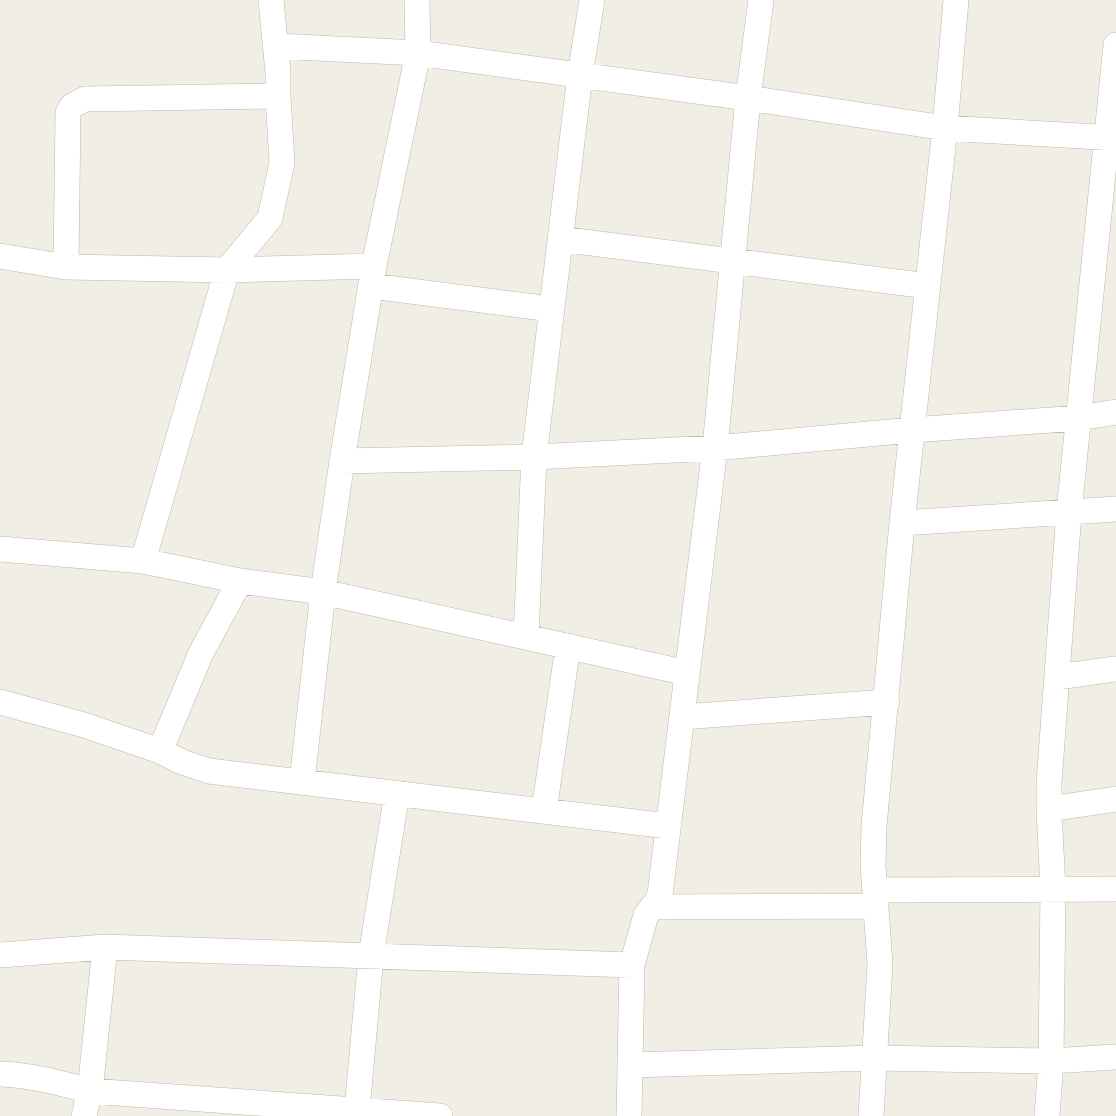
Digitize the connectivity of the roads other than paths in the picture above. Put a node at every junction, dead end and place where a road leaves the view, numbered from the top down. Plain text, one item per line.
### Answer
1 (271, 0) edge
2 (416, 0) edge
3 (592, 0) edge
4 (761, 0) edge
5 (956, 0) edge
6 (1116, 45) edge
7 (276, 46) junction
8 (418, 53) junction
9 (580, 75) junction
10 (278, 96) junction
11 (748, 98) junction
12 (945, 128) junction
13 (1112, 138) edge
14 (560, 239) junction
15 (0, 256) edge
16 (733, 262) junction
17 (66, 267) junction
18 (227, 270) junction
19 (372, 276) junction
20 (928, 286) junction
21 (552, 309) junction
22 (1116, 412) edge
23 (1079, 418) junction
24 (912, 430) junction
25 (715, 448) junction
26 (534, 457) junction
27 (342, 461) junction
28 (1116, 509) edge
29 (1069, 512) junction
30 (902, 523) junction
31 (0, 549) edge
32 (143, 561) junction
33 (240, 581) junction
34 (323, 592) junction
35 (526, 637) junction
36 (568, 646) junction
37 (1116, 669) edge
38 (687, 673) junction
39 (1057, 677) junction
40 (0, 702) edge
41 (886, 702) junction
42 (682, 717) junction
43 (160, 751) junction
44 (302, 782) junction
45 (397, 793) junction
46 (1116, 799) edge
47 (1049, 809) junction
48 (544, 811) junction
49 (668, 826) junction
50 (1116, 889) edge
51 (1053, 890) junction
52 (875, 898) junction
53 (652, 907) junction
54 (104, 947) junction
55 (0, 954) edge
56 (371, 956) junction
57 (632, 964) junction
58 (1116, 1057) edge
59 (874, 1058) junction
60 (1051, 1061) junction
61 (630, 1065) junction
62 (0, 1074) edge
63 (90, 1091) junction
64 (274, 1110) edge
65 (357, 1110) junction
66 (84, 1116) edge
67 (440, 1116) edge
68 (629, 1116) edge
69 (871, 1116) edge
70 (1046, 1116) edge

1 - 7 street
2 - 8 street
3 - 9 street
4 - 11 street
5 - 12 street
6 - 13 street
7 - 8 street
7 - 10 street
8 - 9 street
8 - 19 street
9 - 11 street
9 - 14 street
10 - 17 street
10 - 18 street
11 - 12 street
11 - 16 street
12 - 13 street
12 - 20 street
13 - 23 street
14 - 16 street
14 - 21 street
15 - 17 street
16 - 20 street
16 - 25 street
17 - 18 street
18 - 19 street
18 - 32 street
19 - 21 street
19 - 27 street
20 - 24 street
21 - 26 street
22 - 23 street
23 - 24 street
23 - 29 street
24 - 25 street
24 - 30 street
25 - 26 street
25 - 38 street
26 - 27 street
26 - 35 street
27 - 34 street
28 - 29 street
29 - 30 street
29 - 39 street
30 - 41 street
31 - 32 street
32 - 33 street
33 - 34 street
33 - 43 street
34 - 35 street
34 - 44 street
35 - 36 street
36 - 38 street
36 - 48 street
37 - 39 street
38 - 42 street
39 - 47 street
40 - 43 street
41 - 42 street
41 - 52 street
42 - 49 street
43 - 44 street
44 - 45 street
45 - 48 street
45 - 56 street
46 - 47 street
47 - 51 street
48 - 49 street
49 - 53 street
50 - 51 street
51 - 52 street
51 - 60 street
52 - 53 street
52 - 59 street
53 - 57 street
54 - 55 street
54 - 56 street
54 - 63 street
56 - 57 street
56 - 65 street
57 - 61 street
58 - 60 street
59 - 60 street
59 - 61 street
59 - 69 street
60 - 70 street
61 - 68 street
62 - 63 street
63 - 64 street
63 - 66 street
64 - 65 street
65 - 67 street

